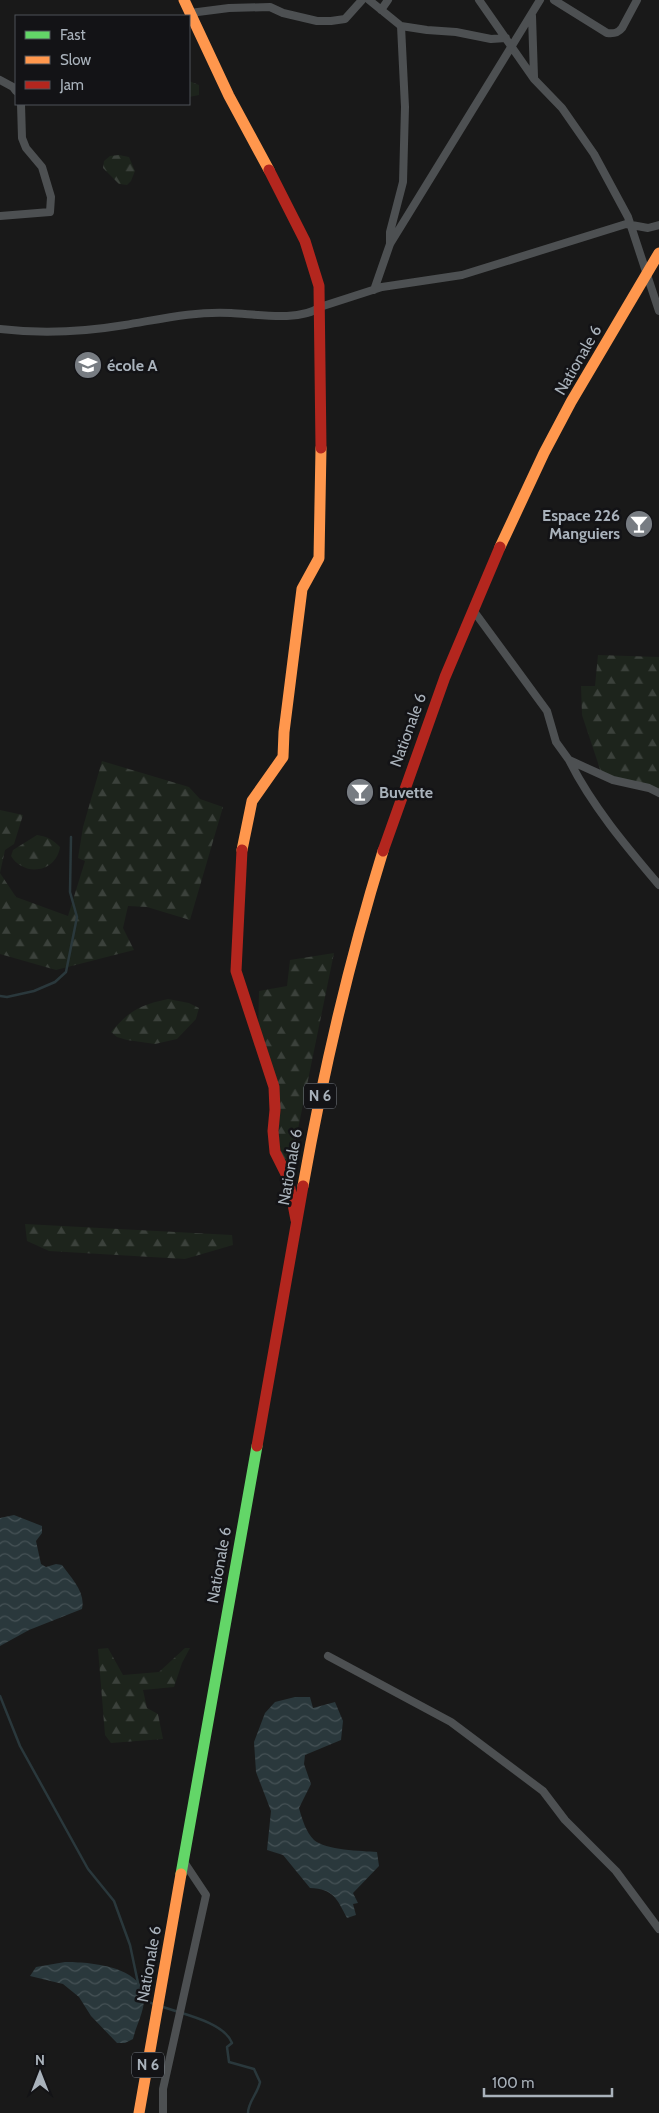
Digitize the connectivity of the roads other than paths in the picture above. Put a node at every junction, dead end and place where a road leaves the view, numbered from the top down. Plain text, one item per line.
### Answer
1 (184, 0) edge
2 (362, 0) edge
3 (369, 0) edge
4 (388, 0) edge
5 (479, 0) edge
6 (540, 0) edge
7 (554, 0) edge
8 (637, 0) edge
9 (381, 10) junction
10 (190, 13) junction
11 (532, 16) junction
12 (401, 26) junction
13 (506, 38) junction
14 (511, 45) junction
15 (534, 79) junction
16 (0, 80) edge
17 (15, 90) edge
18 (21, 105) edge
19 (0, 216) edge
20 (630, 224) junction
21 (659, 225) edge
22 (390, 244) junction
23 (659, 253) edge
24 (647, 273) junction
25 (659, 284) edge
26 (374, 290) junction
27 (654, 293) junction
28 (320, 307) junction
29 (659, 311) edge
30 (0, 329) edge
31 (473, 610) junction
32 (569, 760) junction
33 (659, 793) edge
34 (659, 885) edge
35 (297, 1224) junction
36 (328, 1656) dead end
37 (184, 1862) junction
38 (659, 1929) edge
39 (140, 2113) edge
40 (163, 2113) edge

1 - 10 main road
2 - 10 street
3 - 9 street
4 - 9 street
5 - 13 street
6 - 11 street
7 - 8 street
9 - 12 street
10 - 28 main road
11 - 14 street
11 - 15 street
12 - 13 street
12 - 22 street
13 - 14 street
14 - 15 street
14 - 22 street
15 - 20 street
16 - 17 street
18 - 19 street
20 - 21 street
20 - 24 street
20 - 26 street
22 - 26 street
23 - 24 main road, Nationale 6 / N 6
24 - 27 street
24 - 31 main road, Nationale 6 / N 6
25 - 27 street
26 - 28 street
27 - 29 street
28 - 30 street
28 - 35 main road
31 - 32 street
31 - 35 main road, Nationale 6 / N 6
32 - 33 street
32 - 34 street
35 - 37 main road, Nationale 6 / N 6
36 - 38 street
37 - 39 main road, Nationale 6 / N 6
37 - 40 street

